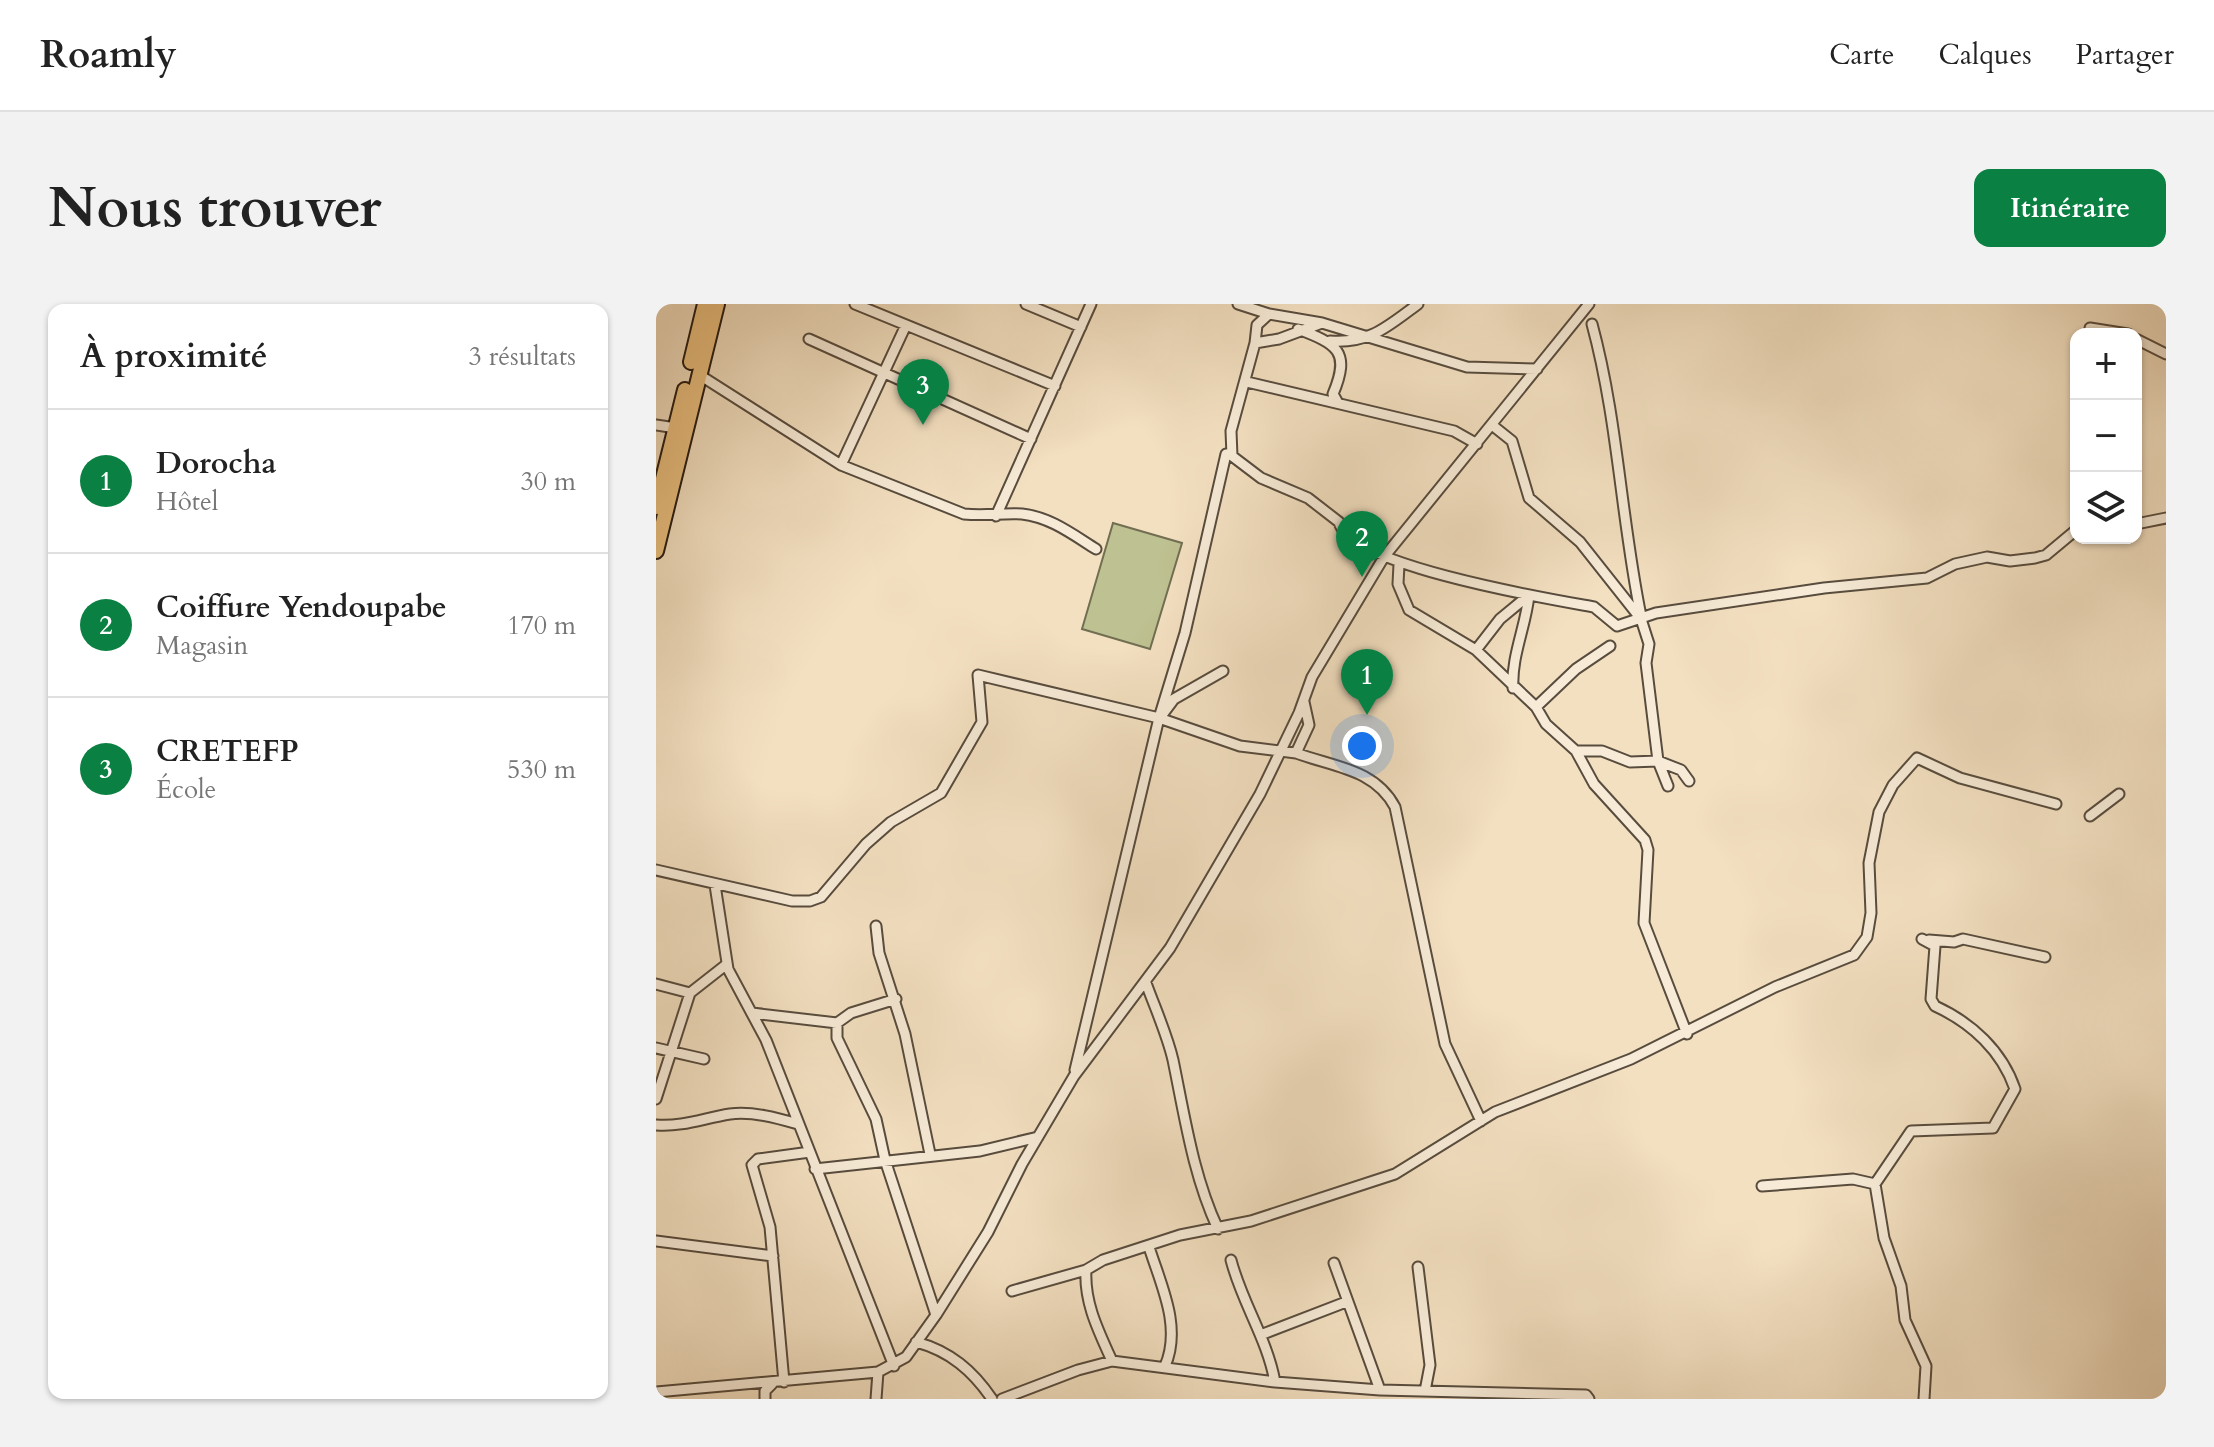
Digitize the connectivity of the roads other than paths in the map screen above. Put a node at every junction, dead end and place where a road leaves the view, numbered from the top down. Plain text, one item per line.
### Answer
1 (705, 304) edge
2 (717, 304) edge
3 (855, 304) edge
4 (1026, 304) edge
5 (1091, 304) edge
6 (1238, 304) edge
7 (1418, 304) edge
8 (1589, 304) edge
9 (1269, 314) junction
10 (1322, 323) junction
11 (1592, 324) dead end
12 (906, 325) junction
13 (1081, 327) junction
14 (1298, 329) junction
15 (1367, 336) junction
16 (809, 339) dead end
17 (1330, 341) junction
18 (2142, 342) edge
19 (1255, 343) junction
20 (2166, 354) edge
21 (1537, 369) junction
22 (883, 372) junction
23 (694, 373) junction
24 (1247, 382) junction
25 (1055, 386) junction
26 (1338, 403) junction
27 (656, 425) edge
28 (1492, 425) junction
29 (676, 428) junction
30 (1031, 439) junction
31 (1477, 444) junction
32 (1226, 454) dead end
33 (841, 465) junction
34 (656, 507) edge
35 (996, 516) junction
36 (2166, 518) edge
37 (2142, 523) edge
38 (2070, 535) edge
39 (1096, 549) dead end
40 (656, 551) edge
41 (1384, 557) junction
42 (1399, 564) junction
43 (1529, 595) junction
44 (1641, 619) junction
45 (1610, 646) dead end
46 (1476, 650) junction
47 (1223, 671) dead end
48 (1513, 688) junction
49 (1304, 702) junction
50 (1536, 707) junction
51 (1159, 718) junction
52 (1282, 749) junction
53 (1576, 751) junction
54 (1296, 753) junction
55 (1658, 761) junction
56 (1689, 781) dead end
57 (1668, 786) dead end
58 (2119, 794) dead end
59 (2056, 804) dead end
60 (2090, 816) dead end
61 (656, 870) edge
62 (715, 885) junction
63 (876, 926) dead end
64 (2045, 957) dead end
65 (727, 964) junction
66 (1146, 983) junction
67 (656, 984) edge
68 (690, 993) junction
69 (896, 999) junction
70 (752, 1013) junction
71 (837, 1023) junction
72 (1687, 1034) junction
73 (656, 1048) edge
74 (674, 1052) junction
75 (704, 1059) dead end
76 (1074, 1076) junction
77 (656, 1099) edge
78 (1481, 1121) junction
79 (798, 1124) junction
80 (656, 1125) edge
81 (1038, 1137) junction
82 (810, 1152) junction
83 (930, 1154) junction
84 (885, 1160) junction
85 (815, 1169) junction
86 (1875, 1184) junction
87 (1762, 1186) dead end
88 (1218, 1229) junction
89 (656, 1241) edge
90 (1149, 1247) junction
91 (773, 1256) junction
92 (1231, 1260) dead end
93 (1334, 1263) dead end
94 (1418, 1267) dead end
95 (1086, 1270) junction
96 (1012, 1291) dead end
97 (1346, 1302) junction
98 (936, 1315) junction
99 (1263, 1334) junction
100 (916, 1342) junction
101 (1112, 1361) junction
102 (894, 1366) junction
103 (1165, 1366) junction
104 (878, 1372) junction
105 (784, 1382) junction
106 (1275, 1382) junction
107 (772, 1384) junction
108 (1380, 1390) junction
109 (1425, 1391) junction
110 (656, 1392) edge
111 (765, 1399) edge
112 (876, 1399) edge
113 (992, 1399) edge
114 (1002, 1399) edge
115 (1589, 1399) edge
116 (1924, 1399) edge

1 - 23 highway
2 - 23 highway
3 - 12 street
4 - 13 street
5 - 13 street
6 - 9 street
7 - 15 street
8 - 21 street
9 - 10 street
9 - 19 street
10 - 14 street
10 - 15 street
11 - 44 street
12 - 22 street
12 - 25 street
13 - 25 street
14 - 17 street
14 - 19 street
15 - 17 street
15 - 21 street
16 - 22 street
17 - 26 street
18 - 20 street
19 - 24 street
21 - 28 street
22 - 30 street
22 - 33 street
23 - 29 highway
23 - 33 street
23 - 40 highway
24 - 26 street
24 - 41 street
25 - 30 street
26 - 31 street
27 - 29 street
28 - 31 street
28 - 44 street
29 - 34 highway
30 - 35 street
31 - 41 street
32 - 51 street
33 - 35 street
35 - 39 street
36 - 37 street
38 - 44 street
41 - 42 street
41 - 49 street
42 - 43 street
42 - 46 street
43 - 44 street
43 - 46 street
43 - 48 street
44 - 55 street
45 - 50 street
46 - 48 street
47 - 51 street
48 - 50 street
49 - 52 street
49 - 54 street
50 - 53 street
51 - 52 street
51 - 62 street
51 - 76 street
52 - 54 street
52 - 66 street
53 - 55 street
53 - 72 street
54 - 78 street
55 - 56 street
55 - 57 street
58 - 60 street
59 - 72 street
61 - 62 street
62 - 65 street
63 - 69 street
64 - 86 street
65 - 68 street
65 - 70 street
66 - 76 street
66 - 88 street
67 - 68 street
68 - 74 street
69 - 71 street
69 - 83 street
70 - 71 street
70 - 79 street
71 - 84 street
72 - 78 street
73 - 74 street
74 - 75 street
74 - 77 street
76 - 81 street
78 - 88 street
79 - 80 street
79 - 82 street
81 - 83 street
81 - 98 street
82 - 85 street
82 - 91 street
83 - 84 street
84 - 85 street
84 - 98 street
85 - 102 street
86 - 87 street
86 - 116 street
88 - 90 street
89 - 91 street
90 - 95 street
90 - 103 street
91 - 105 street
92 - 99 street
93 - 97 street
94 - 109 street
95 - 96 street
95 - 101 street
97 - 99 street
97 - 108 street
98 - 100 street
99 - 106 street
100 - 102 street
100 - 113 street
101 - 103 street
101 - 114 street
102 - 104 street
103 - 106 street
104 - 105 street
104 - 112 street
105 - 107 street
106 - 108 street
107 - 110 street
107 - 111 street
108 - 109 street
109 - 115 street

